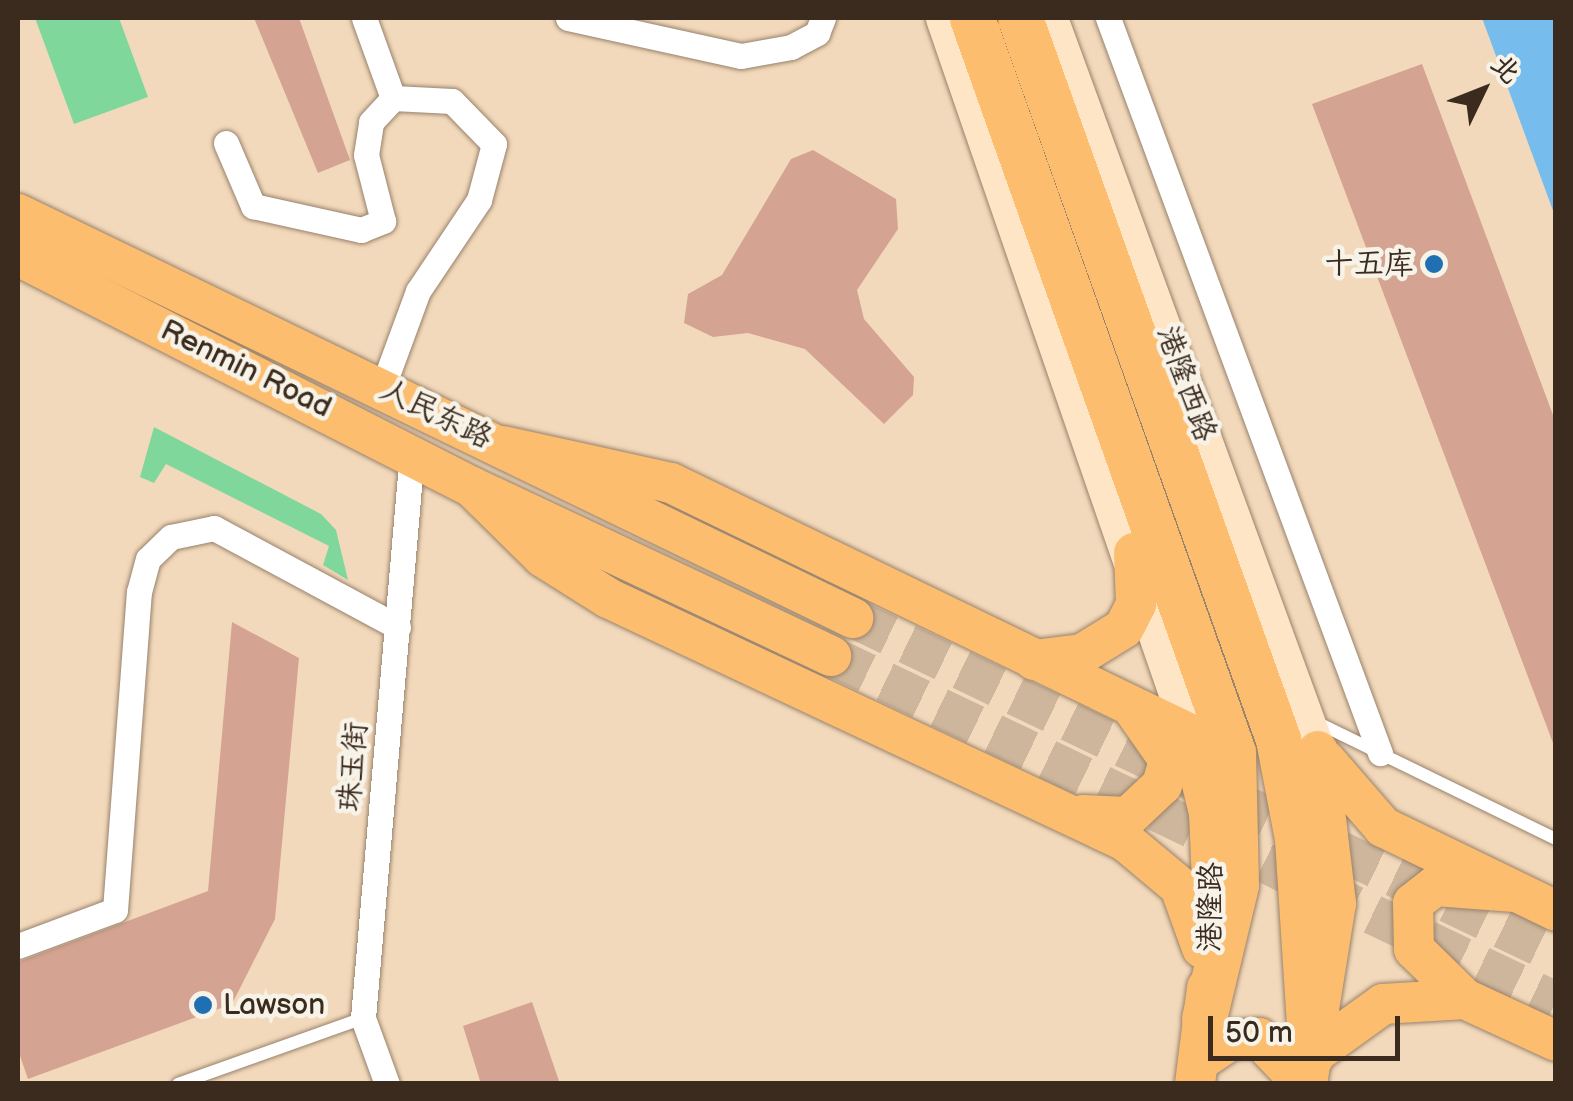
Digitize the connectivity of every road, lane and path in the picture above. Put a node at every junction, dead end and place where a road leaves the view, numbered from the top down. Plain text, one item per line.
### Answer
1 (364, 18) edge
2 (568, 18) edge
3 (823, 18) edge
4 (943, 18) edge
5 (972, 18) edge
6 (1020, 18) edge
7 (1050, 18) edge
8 (1108, 18) edge
9 (393, 98) junction
10 (226, 143) dead end
11 (18, 214) edge
12 (18, 256) edge
13 (389, 370) dead end
14 (503, 446) junction
15 (412, 452) junction
16 (472, 487) junction
17 (1134, 553) junction
18 (852, 618) tunnel mouth
19 (398, 627) junction
20 (832, 656) tunnel mouth
21 (1034, 660) junction
22 (1127, 704) junction
23 (1190, 734) junction
24 (1301, 736) junction
25 (1380, 753) junction
26 (1052, 808) junction
27 (1556, 839) edge
28 (1515, 892) junction
29 (1556, 911) edge
30 (18, 946) edge
31 (1464, 999) junction
32 (364, 1018) junction
33 (1204, 1018) junction
34 (1556, 1041) edge
35 (1196, 1073) edge
36 (1307, 1074) edge
37 (178, 1084) edge
38 (387, 1084) edge

1 - 9 street
2 - 3 street
4 - 17 main road
5 - 33 highway
6 - 24 highway
7 - 24 main road, 港隆西路
8 - 25 street
9 - 10 street
9 - 13 street
11 - 14 main road, 人民东路
12 - 15 main road, Renmin Road
14 - 18 main road, 人民东路
14 - 21 main road
15 - 16 main road, Renmin Road
15 - 19 street, 珠玉街
16 - 20 main road, 人民东路
16 - 26 main road
17 - 21 main road
17 - 23 main road
19 - 30 street
19 - 32 street, 珠玉街
21 - 22 main road
22 - 23 main road
22 - 26 main road
23 - 33 main road, 港隆路
24 - 25 lane
24 - 28 main road
24 - 36 highway
25 - 27 lane
26 - 33 main road
28 - 29 main road
28 - 31 main road
31 - 34 main road
31 - 36 main road
32 - 37 lane
32 - 38 street, 珠玉街
33 - 35 main road, 港隆路
35 - 36 main road

